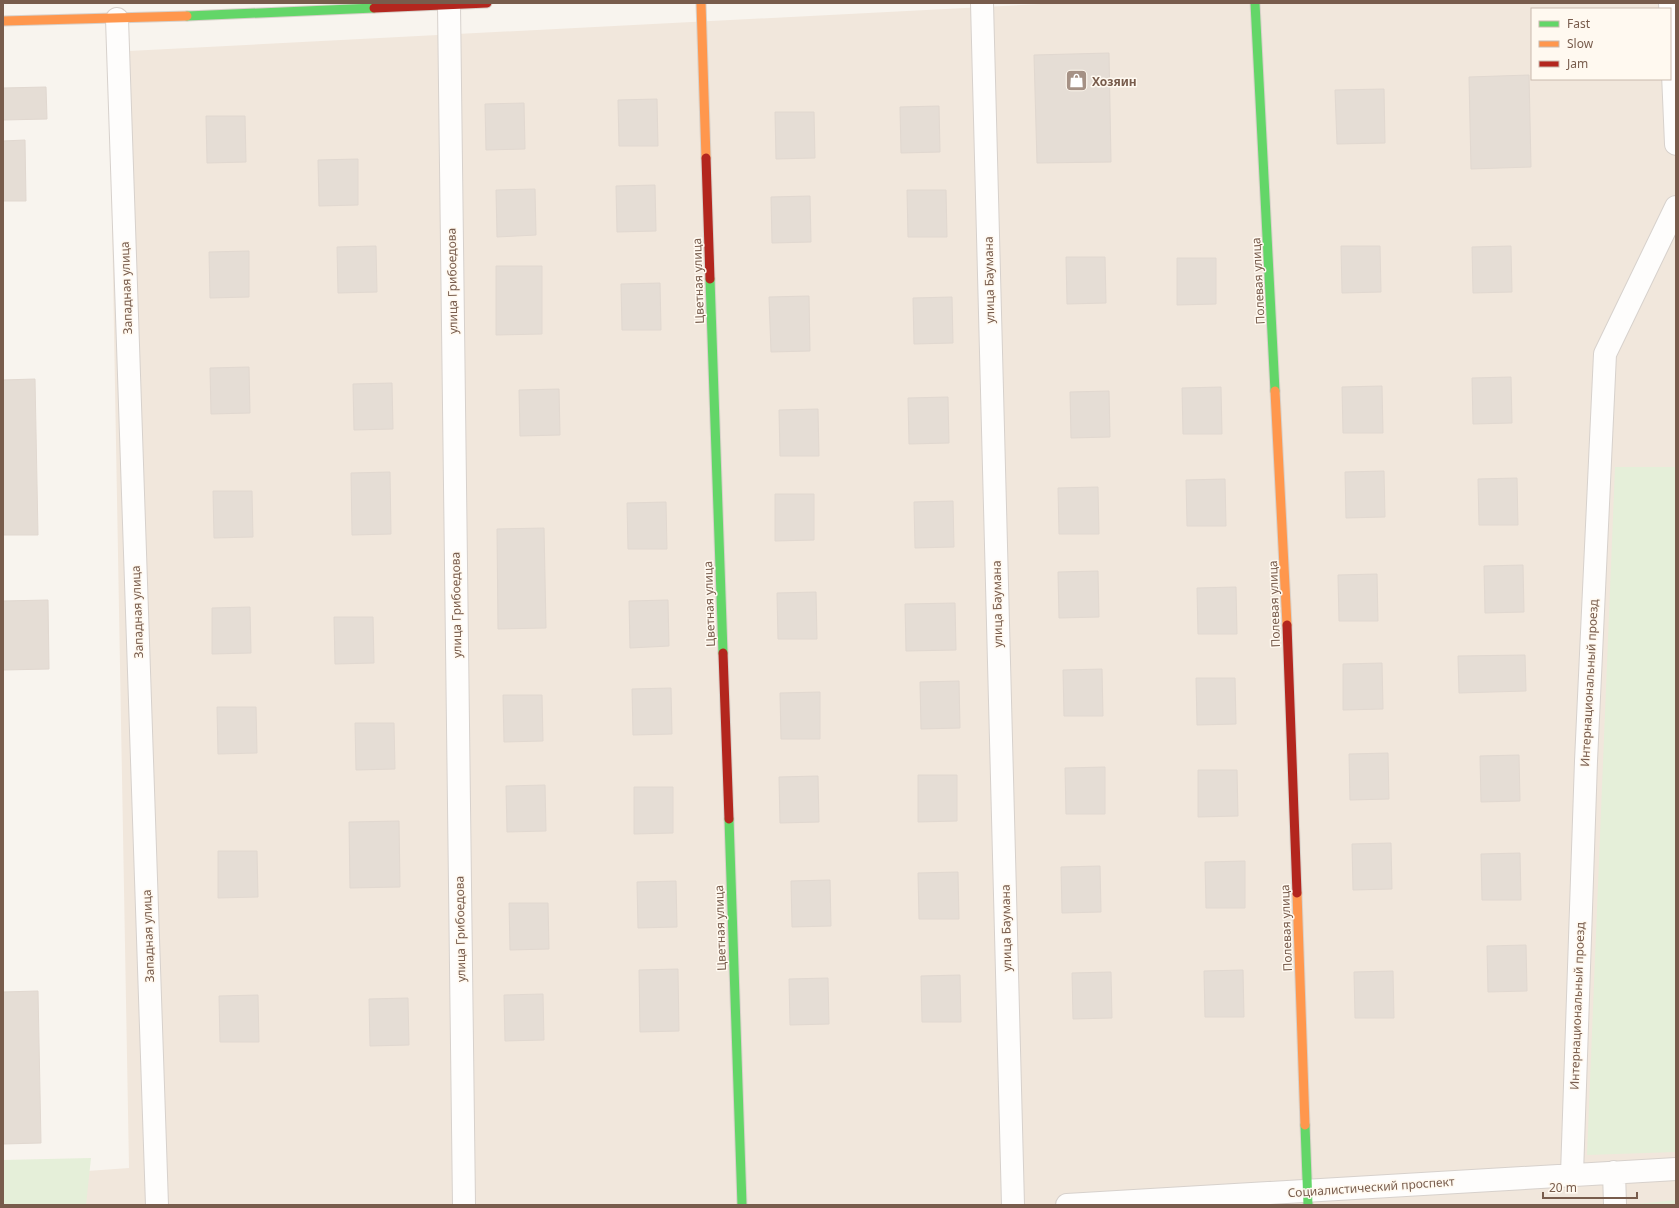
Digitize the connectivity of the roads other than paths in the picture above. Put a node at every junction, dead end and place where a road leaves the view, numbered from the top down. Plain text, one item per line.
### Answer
1 (487, 3) edge
2 (701, 3) edge
3 (982, 3) edge
4 (1255, 3) edge
5 (449, 5) junction
6 (182, 10) edge
7 (117, 20) junction
8 (3, 21) edge
9 (1671, 26) edge
10 (1676, 144) edge
11 (1676, 207) edge
12 (1676, 1169) edge
13 (1614, 1172) junction
14 (1572, 1174) junction
15 (1308, 1198) edge
16 (157, 1205) edge
17 (464, 1205) edge
18 (742, 1205) edge
19 (1013, 1205) edge
20 (1067, 1205) edge
21 (1615, 1205) edge

1 - 5 street
2 - 18 street, Цветная улица
3 - 19 street, улица Баумана
4 - 15 street, Полевая улица
5 - 6 street
5 - 17 street, улица Грибоедова
6 - 7 street
7 - 8 street
7 - 16 street, Западная улица
9 - 10 street
11 - 14 street, Интернациональный проезд
12 - 13 street, Социалистический проспект
13 - 14 street, Социалистический проспект
13 - 21 street
14 - 15 street, Социалистический проспект
15 - 20 street, Социалистический проспект

